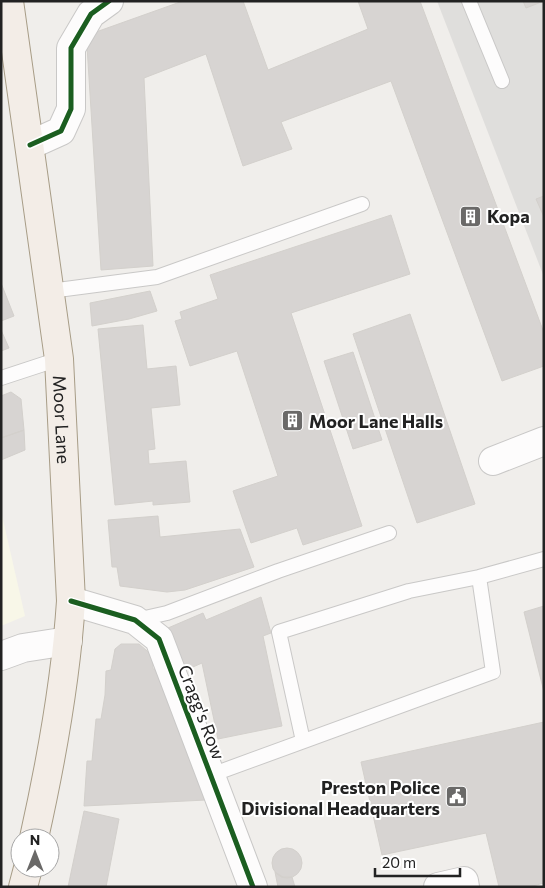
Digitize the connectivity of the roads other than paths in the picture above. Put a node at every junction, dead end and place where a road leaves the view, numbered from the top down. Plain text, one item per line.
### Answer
1 (9, 1) edge
2 (109, 1) edge
3 (469, 1) edge
4 (502, 81) dead end
5 (30, 145) junction
6 (362, 204) dead end
7 (50, 291) junction
8 (59, 359) junction
9 (1, 378) edge
10 (544, 441) edge
11 (493, 461) dead end
12 (388, 533) dead end
13 (544, 559) edge
14 (480, 578) junction
15 (71, 600) junction
16 (135, 620) junction
17 (68, 641) junction
18 (1, 656) edge
19 (303, 741) junction
20 (211, 775) junction
21 (36, 828) edge
22 (253, 887) edge
23 (438, 887) edge
24 (465, 887) edge

1 - 5 main road, Moor Lane
2 - 5 street
3 - 4 lane
5 - 7 main road, Moor Lane
6 - 7 lane
7 - 8 main road, Moor Lane
8 - 9 lane
8 - 15 main road, Moor Lane
10 - 11 street
12 - 16 lane
13 - 14 lane
14 - 19 lane
14 - 19 lane
15 - 16 street, Cragg's Row
15 - 17 main road, Moor Lane
16 - 20 street, Cragg's Row
17 - 18 street
17 - 21 main road, Moor Lane
19 - 20 lane
20 - 22 street, Cragg's Row
23 - 24 street

